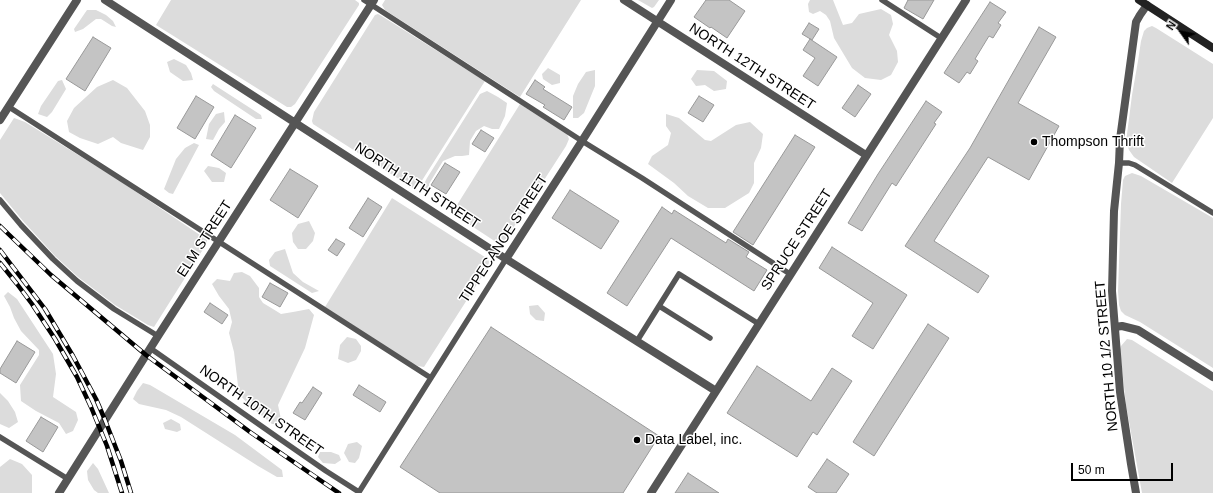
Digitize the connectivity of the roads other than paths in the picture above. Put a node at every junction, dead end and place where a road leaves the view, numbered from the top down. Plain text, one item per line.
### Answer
1 (77, 0) edge
2 (105, 0) edge
3 (624, 0) edge
4 (671, 0) edge
5 (882, 0) edge
6 (966, 0) edge
7 (1139, 0) edge
8 (369, 2) edge
9 (1147, 5) junction
10 (658, 21) junction
11 (941, 38) junction
12 (1213, 48) edge
13 (9, 107) junction
14 (0, 120) edge
15 (296, 123) junction
16 (582, 141) junction
17 (866, 155) junction
18 (1119, 163) junction
19 (0, 200) edge
20 (1213, 213) edge
21 (219, 242) junction
22 (506, 259) junction
23 (790, 274) junction
24 (659, 306) junction
25 (759, 324) junction
26 (1115, 327) junction
27 (158, 336) junction
28 (710, 338) dead end
29 (637, 341) junction
30 (150, 348) junction
31 (1213, 377) edge
32 (431, 378) junction
33 (716, 391) junction
34 (0, 437) edge
35 (68, 479) junction
36 (359, 492) joint
37 (60, 493) edge
38 (651, 493) edge
39 (1136, 493) edge

1 - 13 street
2 - 15 street, NORTH 11TH STREET
3 - 10 street, NORTH 12TH STREET
4 - 10 street, TIPPECANOE STREET
5 - 11 lane
6 - 11 street, SPRUCE STREET
7 - 9 main road
8 - 15 street, ELM STREET
8 - 16 lane
9 - 12 main road
9 - 18 street, NORTH 10 1/2 STREET
10 - 16 street, TIPPECANOE STREET
10 - 17 street, NORTH 12TH STREET
11 - 17 street, SPRUCE STREET
13 - 14 street
13 - 21 lane
15 - 21 street, ELM STREET
15 - 22 street, NORTH 11TH STREET
16 - 22 street, TIPPECANOE STREET
16 - 23 lane
17 - 23 street, SPRUCE STREET
18 - 20 lane
18 - 26 street, NORTH 10 1/2 STREET
19 - 27 lane
21 - 27 street, ELM STREET
21 - 32 lane
22 - 29 street, NORTH 11TH STREET
22 - 32 lane, TIPPECANOE STREET
23 - 25 street, SPRUCE STREET
24 - 25 lane
24 - 28 lane
24 - 29 lane
25 - 33 street, SPRUCE STREET
26 - 31 street
26 - 39 street, NORTH 10 1/2 STREET
27 - 30 street, ELM STREET
29 - 33 street, NORTH 11TH STREET
30 - 35 street, ELM STREET
30 - 36 lane, NORTH 10TH STREET
32 - 36 lane, TIPPECANOE STREET
33 - 38 street, SPRUCE STREET
34 - 35 lane
35 - 37 street, ELM STREET

